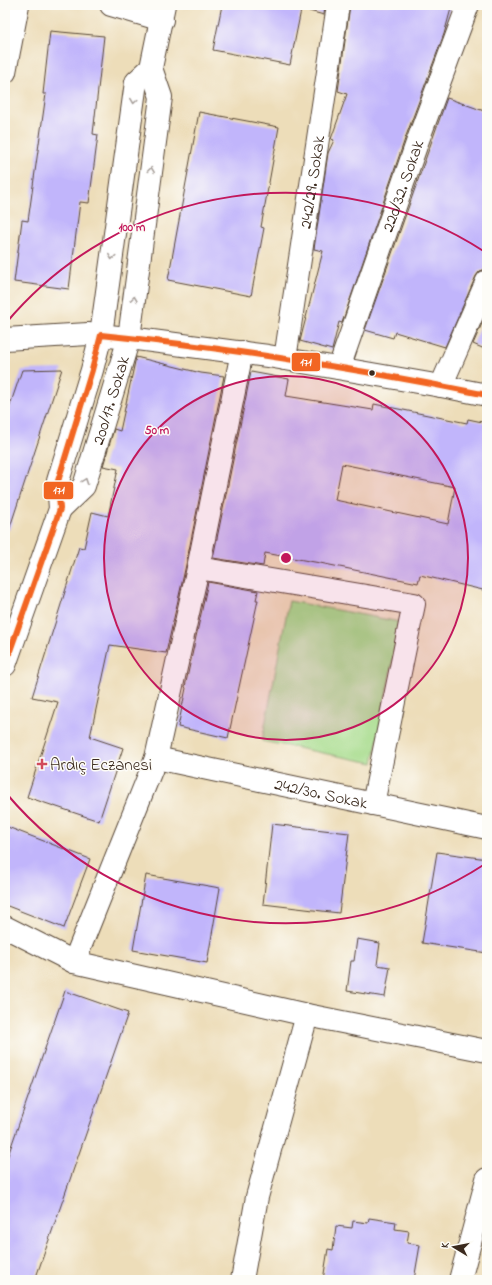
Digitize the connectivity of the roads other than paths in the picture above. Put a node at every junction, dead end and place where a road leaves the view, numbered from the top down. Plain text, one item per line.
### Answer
1 (18, 5) edge
2 (111, 5) edge
3 (338, 5) edge
4 (468, 5) edge
5 (163, 12) edge
6 (151, 68) junction
7 (5, 72) edge
8 (487, 281) edge
9 (101, 335) junction
10 (128, 338) junction
11 (5, 339) edge
12 (242, 352) junction
13 (285, 359) junction
14 (339, 368) junction
15 (440, 386) junction
16 (487, 395) edge
17 (60, 509) junction
18 (198, 568) junction
19 (5, 665) edge
20 (156, 758) junction
21 (373, 804) junction
22 (487, 828) edge
23 (5, 927) edge
24 (74, 962) junction
25 (307, 1015) junction
26 (487, 1051) edge
27 (487, 1179) edge
28 (242, 1280) edge
29 (460, 1280) edge

1 - 7 street
2 - 5 street
3 - 13 street, 242/29. Sokak
4 - 14 street, 220/32. Sokak
5 - 6 street
6 -> 9 street, 200/17. Sokak
10 -> 6 street, 200/17. Sokak
8 - 15 street
9 - 10 street
9 - 11 street
9 - 17 street, 200/17. Sokak
10 - 12 street
17 -> 10 street, 200/17. Sokak
12 - 13 street
12 - 18 street
13 - 14 street
14 - 15 street
15 - 16 street
17 - 19 street, 200/17. Sokak
18 - 20 street
18 - 21 street
20 - 21 street, 242/30. Sokak
20 - 24 street
21 - 22 street, 242/30. Sokak
23 - 24 street
24 - 25 street
25 - 26 street
25 - 28 street
27 - 29 street

